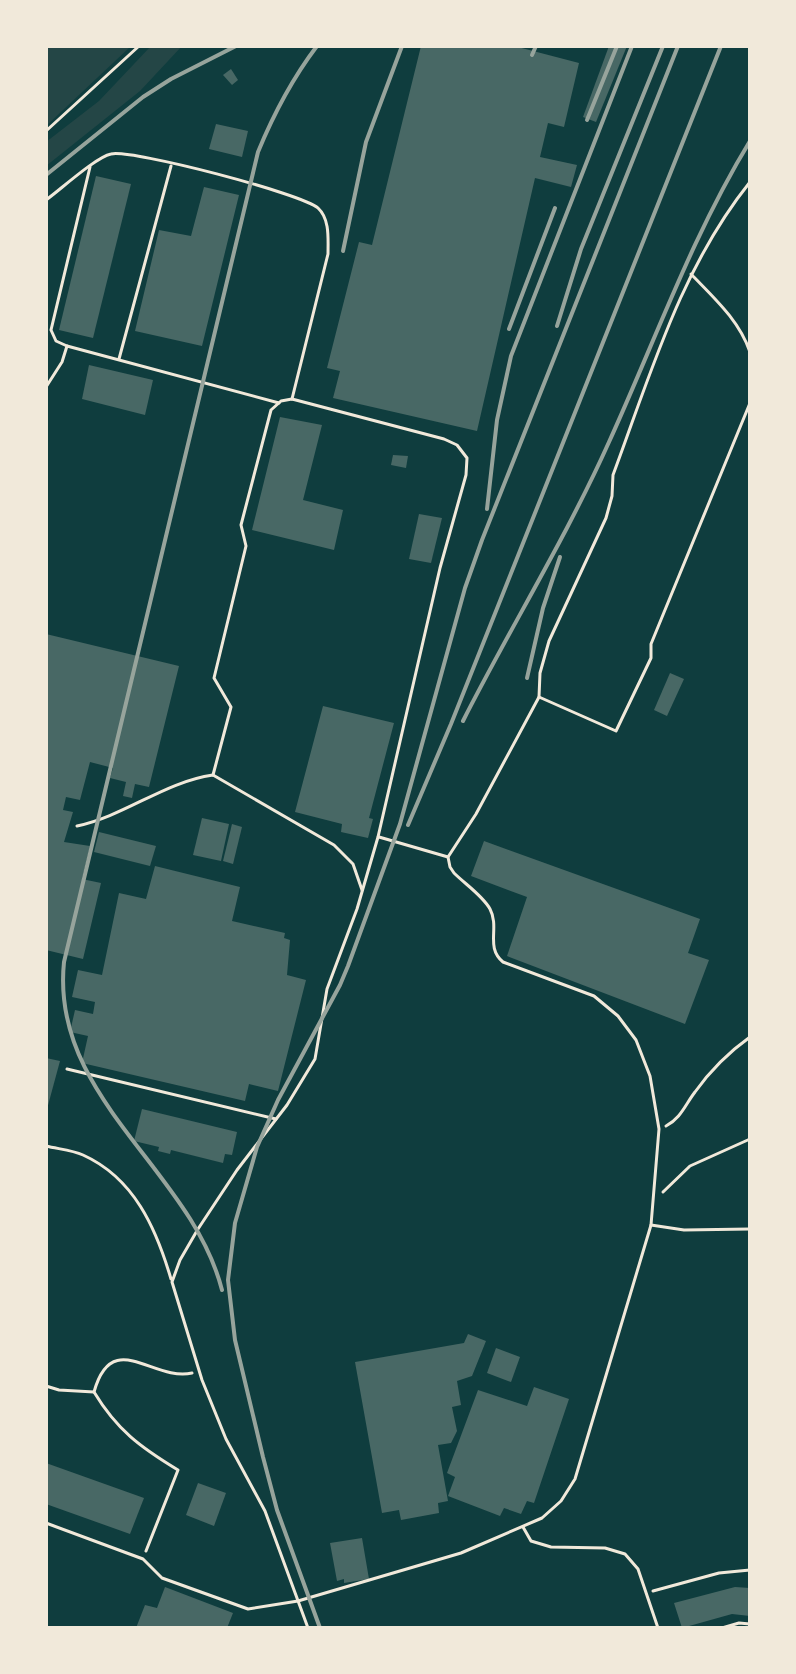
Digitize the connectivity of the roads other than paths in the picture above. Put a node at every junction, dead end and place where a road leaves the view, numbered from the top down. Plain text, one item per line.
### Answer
1 (139, 46) edge
2 (46, 131) edge
3 (171, 164) junction
4 (90, 167) junction
5 (750, 182) edge
6 (46, 200) edge
7 (691, 274) junction
8 (67, 346) junction
9 (750, 352) edge
10 (119, 359) junction
11 (46, 387) edge
12 (292, 399) junction
13 (279, 403) junction
14 (750, 403) edge
15 (539, 697) junction
16 (213, 775) junction
17 (77, 826) dead end
18 (378, 837) junction
19 (448, 857) junction
20 (362, 890) junction
21 (67, 1069) dead end
22 (276, 1119) junction
23 (46, 1146) edge
24 (651, 1225) junction
25 (750, 1229) edge
26 (172, 1282) junction
27 (46, 1523) edge
28 (523, 1527) junction
29 (298, 1601) junction
30 (750, 1624) edge
31 (308, 1628) edge
32 (658, 1628) edge
33 (722, 1628) edge

1 - 2 lane
3 - 4 lane
3 - 10 lane
3 - 12 lane
4 - 6 lane
4 - 8 lane
5 - 7 lane
7 - 9 lane
7 - 15 lane
8 - 10 lane
8 - 11 lane
10 - 13 lane
12 - 13 lane
12 - 18 lane
13 - 16 lane
14 - 15 lane
15 - 19 lane
16 - 17 lane
16 - 20 lane
18 - 19 lane
18 - 20 lane
19 - 24 lane
20 - 22 lane
21 - 22 lane
22 - 26 lane
23 - 26 lane
24 - 25 lane
24 - 28 lane
26 - 29 lane
27 - 29 lane
28 - 29 lane
28 - 32 lane
29 - 31 lane
30 - 33 lane

